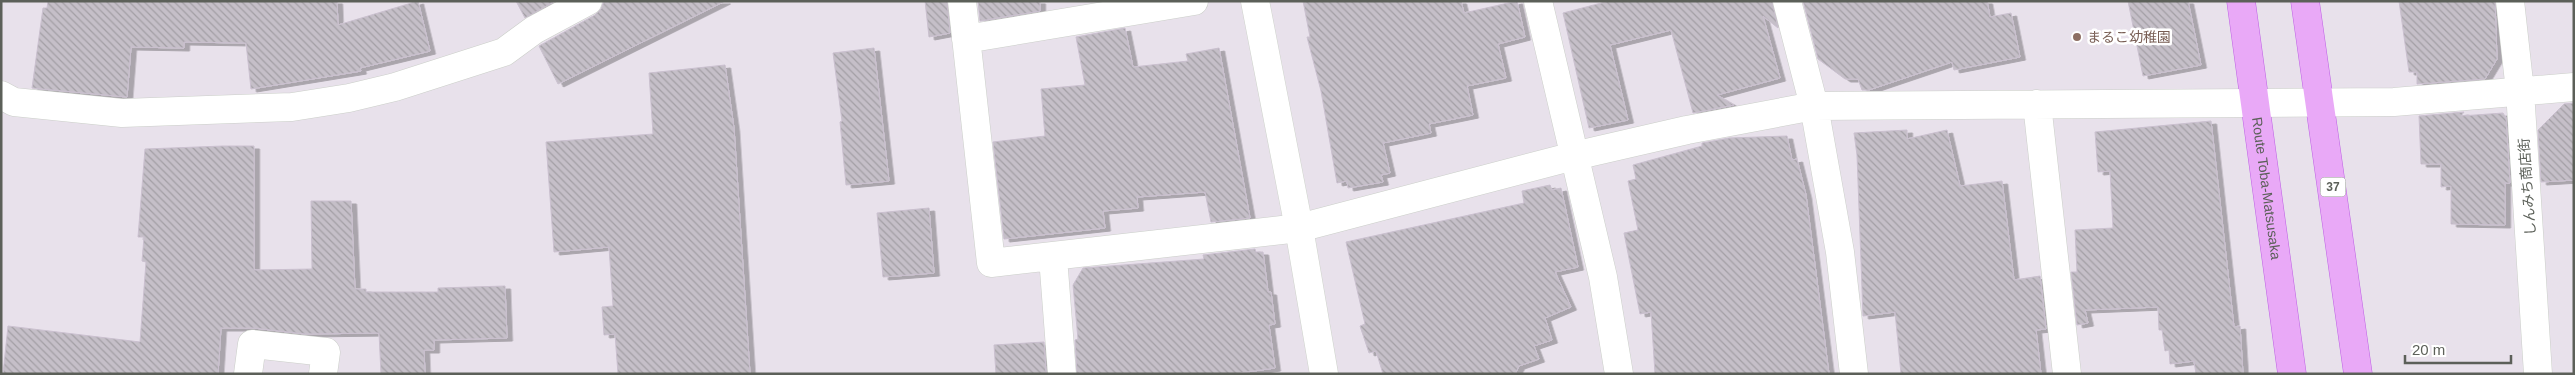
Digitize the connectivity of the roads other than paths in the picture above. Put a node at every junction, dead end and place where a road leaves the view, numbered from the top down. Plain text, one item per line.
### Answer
1 (588, 1) edge
2 (962, 1) edge
3 (1194, 1) edge
4 (1256, 1) edge
5 (1538, 1) edge
6 (1786, 1) edge
7 (2241, 1) edge
8 (2305, 1) edge
9 (2510, 1) edge
10 (966, 39) junction
11 (2574, 87) edge
12 (2520, 91) junction
13 (1, 95) edge
14 (2321, 102) junction
15 (2255, 103) junction
16 (2037, 104) junction
17 (1814, 106) junction
18 (1574, 156) junction
19 (1299, 228) junction
20 (1053, 257) junction
21 (248, 374) edge
22 (323, 374) edge
23 (1062, 374) edge
24 (1324, 374) edge
25 (1619, 374) edge
26 (1854, 374) edge
27 (2066, 374) edge
28 (2292, 374) edge
29 (2358, 374) edge
30 (2538, 374) edge

1 - 13 street
2 - 10 street
3 - 10 street
4 - 19 street
5 - 18 street
6 - 17 street
7 - 15 main road, Route Toba-Matsusaka
8 - 14 main road, 37
9 - 12 street, しんみち商店街
10 - 20 street
11 - 12 street
12 - 14 street
12 - 30 street, しんみち商店街
14 - 15 street
14 - 29 main road, 37
15 - 16 street
15 - 28 main road, Route Toba-Matsusaka
16 - 17 street
16 - 27 street
17 - 18 street
17 - 26 street
18 - 19 street
18 - 25 street
19 - 20 street
19 - 24 street
20 - 23 street
21 - 22 street

